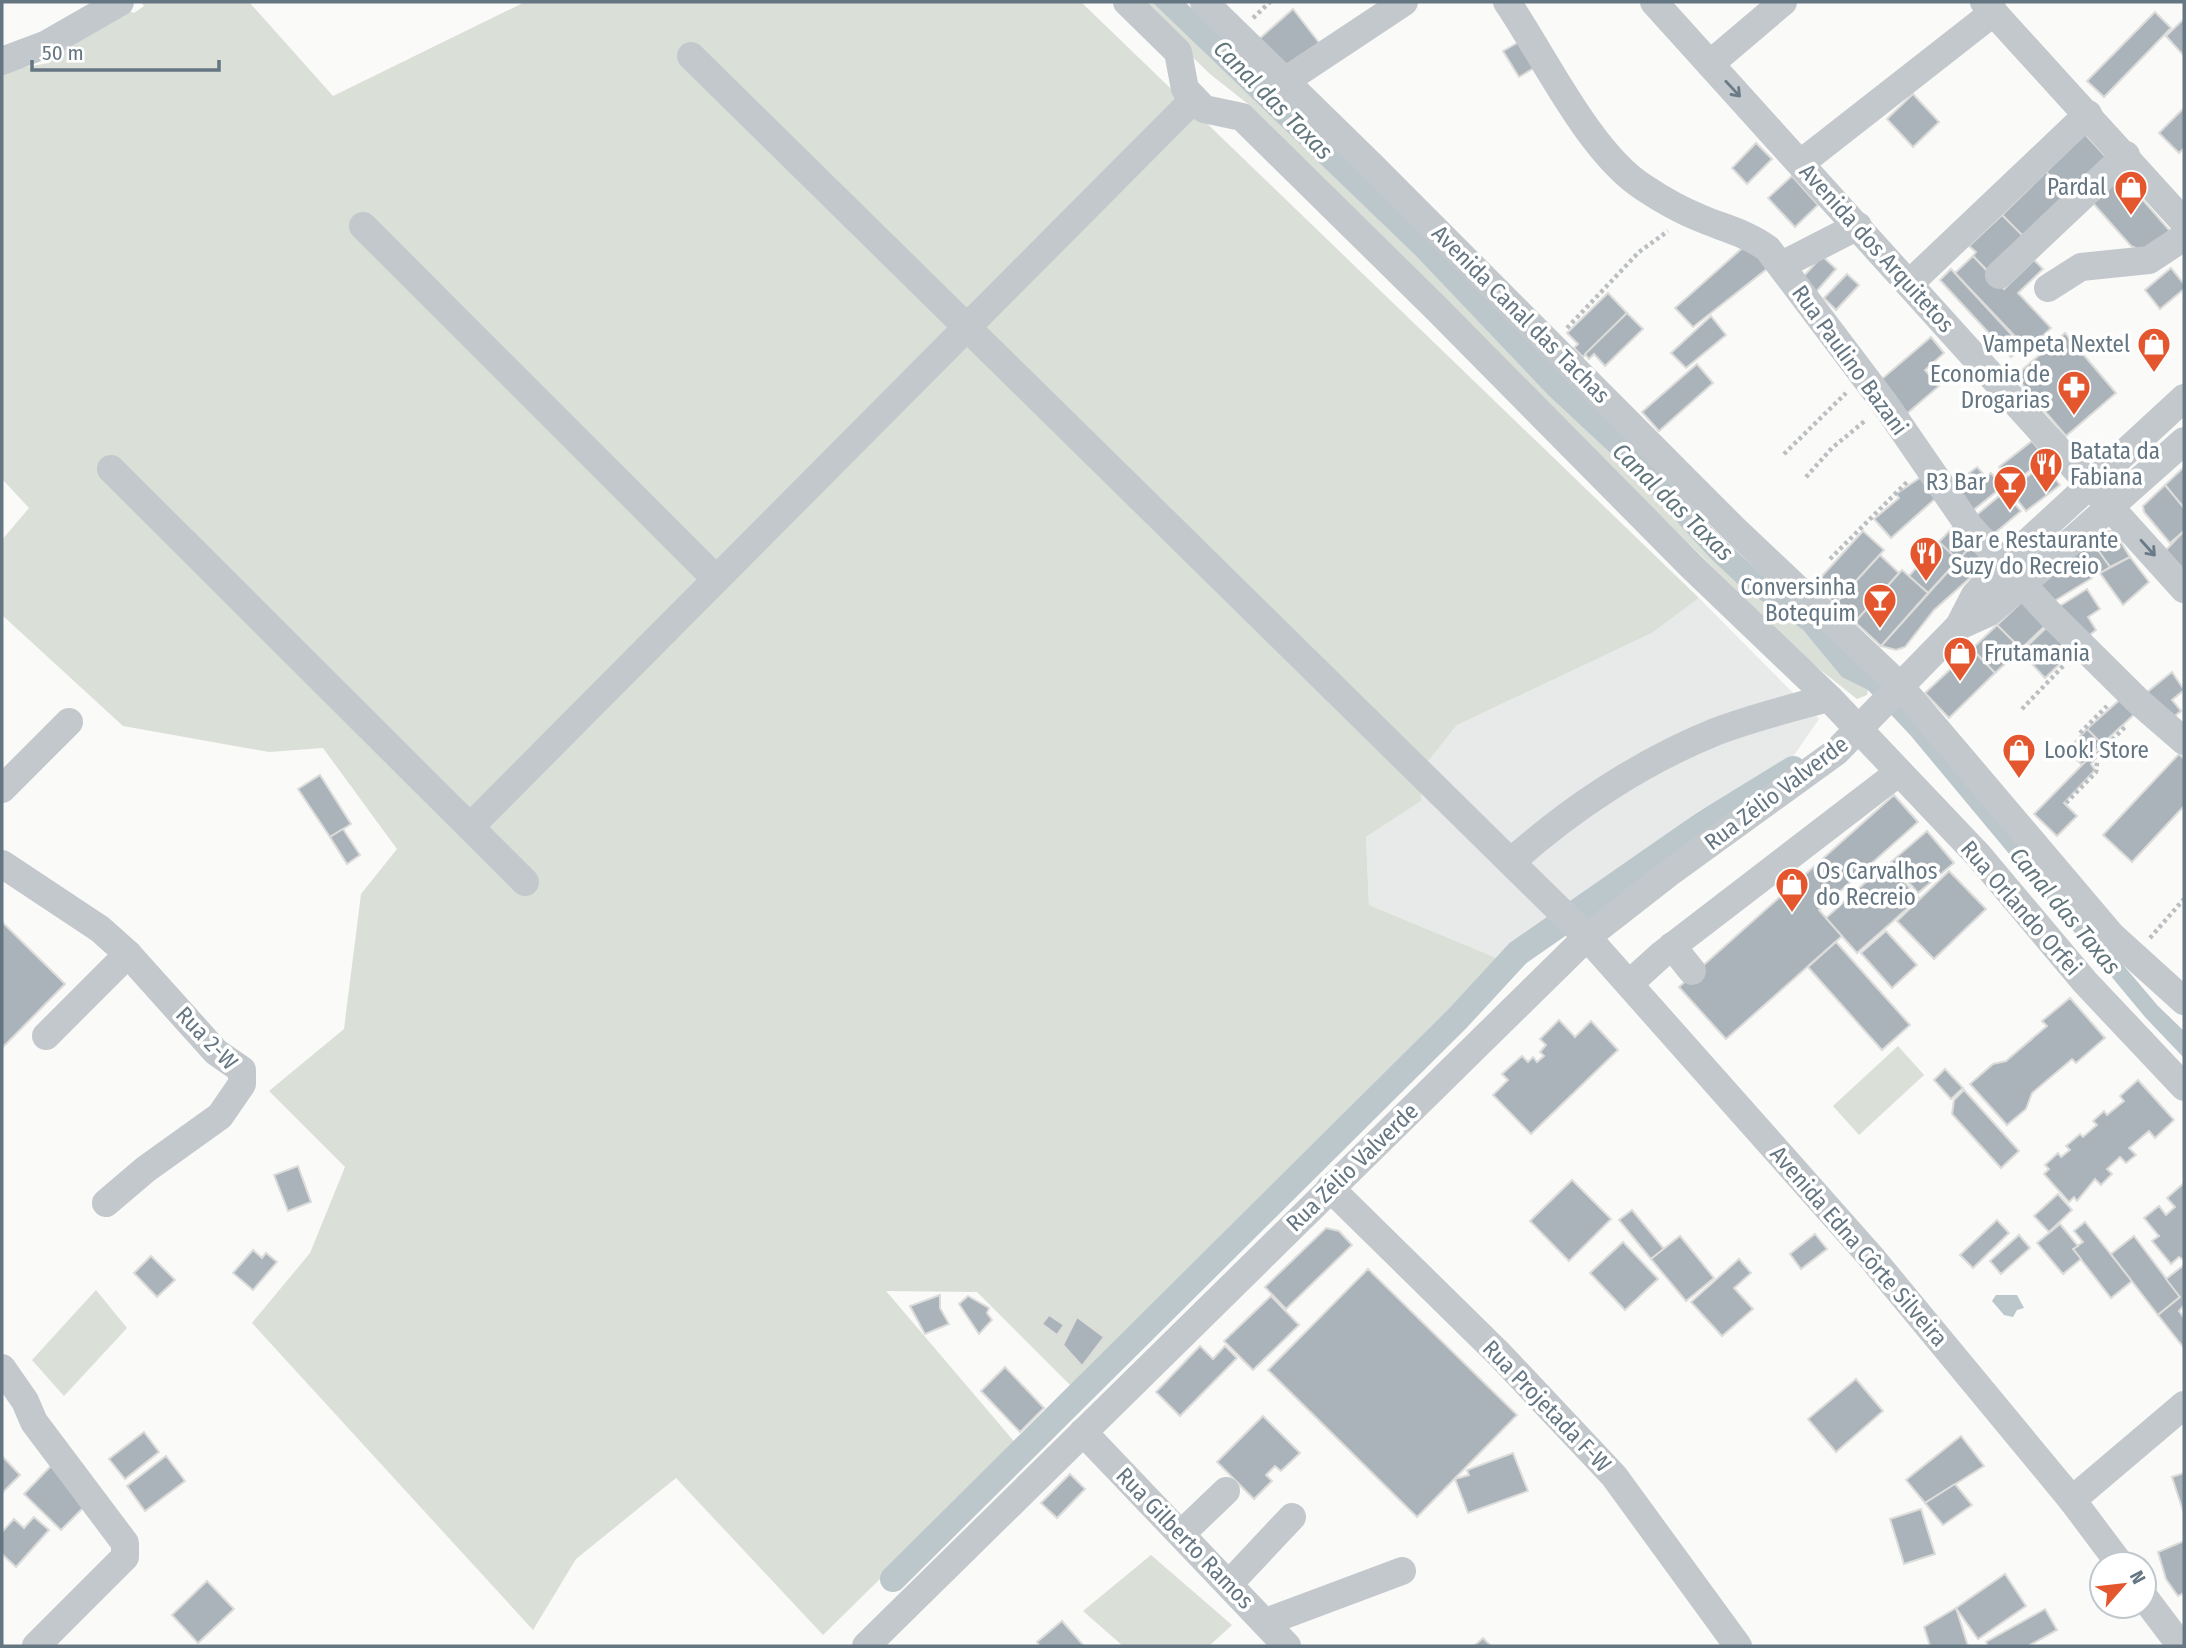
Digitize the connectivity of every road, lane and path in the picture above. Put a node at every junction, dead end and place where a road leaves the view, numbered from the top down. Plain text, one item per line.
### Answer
1 (120, 2) edge
2 (1126, 2) edge
3 (1205, 2) edge
4 (1404, 2) edge
5 (1507, 2) edge
6 (1654, 2) edge
7 (1783, 2) edge
8 (1989, 7) edge
9 (691, 56) dead end
10 (2, 61) edge
11 (1710, 64) junction
12 (1285, 81) junction
13 (1194, 99) junction
14 (2088, 114) junction
15 (2126, 155) junction
16 (1801, 163) junction
17 (1685, 211) junction
18 (2184, 222) edge
19 (363, 226) dead end
20 (1858, 226) junction
21 (2184, 237) edge
22 (1782, 265) junction
23 (1999, 275) dead end
24 (1909, 284) junction
25 (2048, 288) dead end
26 (967, 327) junction
27 (1552, 344) junction
28 (1864, 376) junction
29 (2184, 398) edge
30 (1885, 404) junction
31 (2184, 441) edge
32 (1784, 454) dead end
33 (1925, 465) junction
34 (111, 469) dead end
35 (1806, 477) dead end
36 (2091, 485) junction
37 (2111, 507) junction
38 (1830, 559) dead end
39 (2003, 565) junction
40 (716, 579) junction
41 (2022, 585) junction
42 (2184, 589) edge
43 (1959, 626) junction
44 (2082, 646) junction
45 (1896, 688) junction
46 (1829, 698) junction
47 (2135, 698) junction
48 (2022, 709) dead end
49 (69, 722) dead end
50 (1862, 725) junction
51 (2080, 733) dead end
52 (2184, 741) edge
53 (1898, 773) junction
54 (2, 789) edge
55 (2066, 803) dead end
56 (470, 827) junction
57 (1511, 862) junction
58 (2, 864) edge
59 (525, 882) dead end
60 (2184, 899) edge
61 (1587, 937) junction
62 (1672, 946) junction
63 (128, 954) junction
64 (2133, 957) junction
65 (1692, 971) dead end
66 (1629, 984) junction
67 (2184, 1001) edge
68 (46, 1036) dead end
69 (2184, 1087) edge
70 (1330, 1188) junction
71 (106, 1203) dead end
72 (2, 1368) edge
73 (2184, 1405) edge
74 (1083, 1432) junction
75 (1226, 1491) dead end
76 (2072, 1500) junction
77 (1292, 1517) dead end
78 (1181, 1534) junction
79 (2110, 1550) edge
80 (1402, 1571) dead end
81 (1229, 1584) junction
82 (2158, 1616) edge
83 (1266, 1622) junction
84 (36, 1646) edge
85 (866, 1646) edge
86 (1287, 1646) edge
87 (1738, 1646) edge
88 (2181, 1646) edge

1 - 10 street
2 - 13 street
3 - 12 street, Avenida Canal das Tachas
4 - 12 street
5 - 17 street, Rua Paulino Bazani
6 - 11 street, Avenida dos Arquitetos
7 - 11 street
8 - 14 street
8 - 16 street
9 - 26 street, Avenida Edna Côrte Silveira
11 -> 16 street, Avenida dos Arquitetos
12 - 27 street, Avenida Canal das Tachas
13 - 26 street
13 - 46 street, Rua Orlando Orfei
14 - 15 street
14 - 24 street
15 - 18 street
15 - 23 street
16 - 20 street, Avenida dos Arquitetos
17 - 22 street, Rua Paulino Bazani
17 - 27 path
19 - 40 street
20 - 22 street
20 - 24 street, Avenida dos Arquitetos
21 - 25 street
22 - 28 street, Rua Paulino Bazani
24 - 36 street, Avenida dos Arquitetos
26 - 40 street
26 - 57 street, Avenida Edna Côrte Silveira
27 - 45 street, Avenida Canal das Tachas
28 - 30 street, Rua Paulino Bazani
28 - 32 path
29 - 36 street
30 - 33 street, Rua Paulino Bazani
30 - 35 path
31 - 37 street
33 - 38 path
33 - 39 street, Rua Paulino Bazani
34 - 56 street
36 - 37 street, Avenida dos Arquitetos
36 - 39 street
37 - 41 street
37 -> 42 street, Avenida dos Arquitetos
39 - 41 street, Rua Paulino Bazani
39 - 43 street
40 - 56 street
41 - 43 street
41 - 44 street, Rua Paulino Bazani
43 - 45 street, Rua Zélio Valverde
44 - 47 street, Rua Paulino Bazani
44 - 48 path
45 - 50 street, Rua Zélio Valverde
45 - 64 street, Avenida Canal das Tachas
46 - 50 street, Rua Orlando Orfei
46 - 57 street
47 - 51 path
47 - 52 street, Rua Paulino Bazani
47 - 55 path
49 - 54 street
50 - 53 street, Rua Orlando Orfei
50 - 61 street, Rua Zélio Valverde
53 - 62 street
53 - 69 street, Rua Orlando Orfei
56 - 59 street
57 - 61 street, Avenida Edna Côrte Silveira
58 - 63 street, Rua 2-W
60 - 64 path
61 - 66 street, Avenida Edna Côrte Silveira
61 - 70 street, Rua Zélio Valverde
62 - 65 street
62 - 66 street
63 - 68 street
63 - 71 street, Rua 2-W
64 - 67 street, Avenida Canal das Tachas
66 - 76 street, Avenida Edna Côrte Silveira
70 - 74 street, Rua Zélio Valverde
70 - 87 street, Rua Projetada F-W
72 - 84 street
73 - 76 street
74 - 78 street, Rua Gilberto Ramos
74 - 85 street, Rua Zélio Valverde
75 - 78 street
76 - 79 street, Avenida Edna Côrte Silveira
77 - 81 street
78 - 81 street, Rua Gilberto Ramos
80 - 83 street
81 - 83 street, Rua Gilberto Ramos
82 - 88 street
83 - 86 street, Rua Gilberto Ramos

